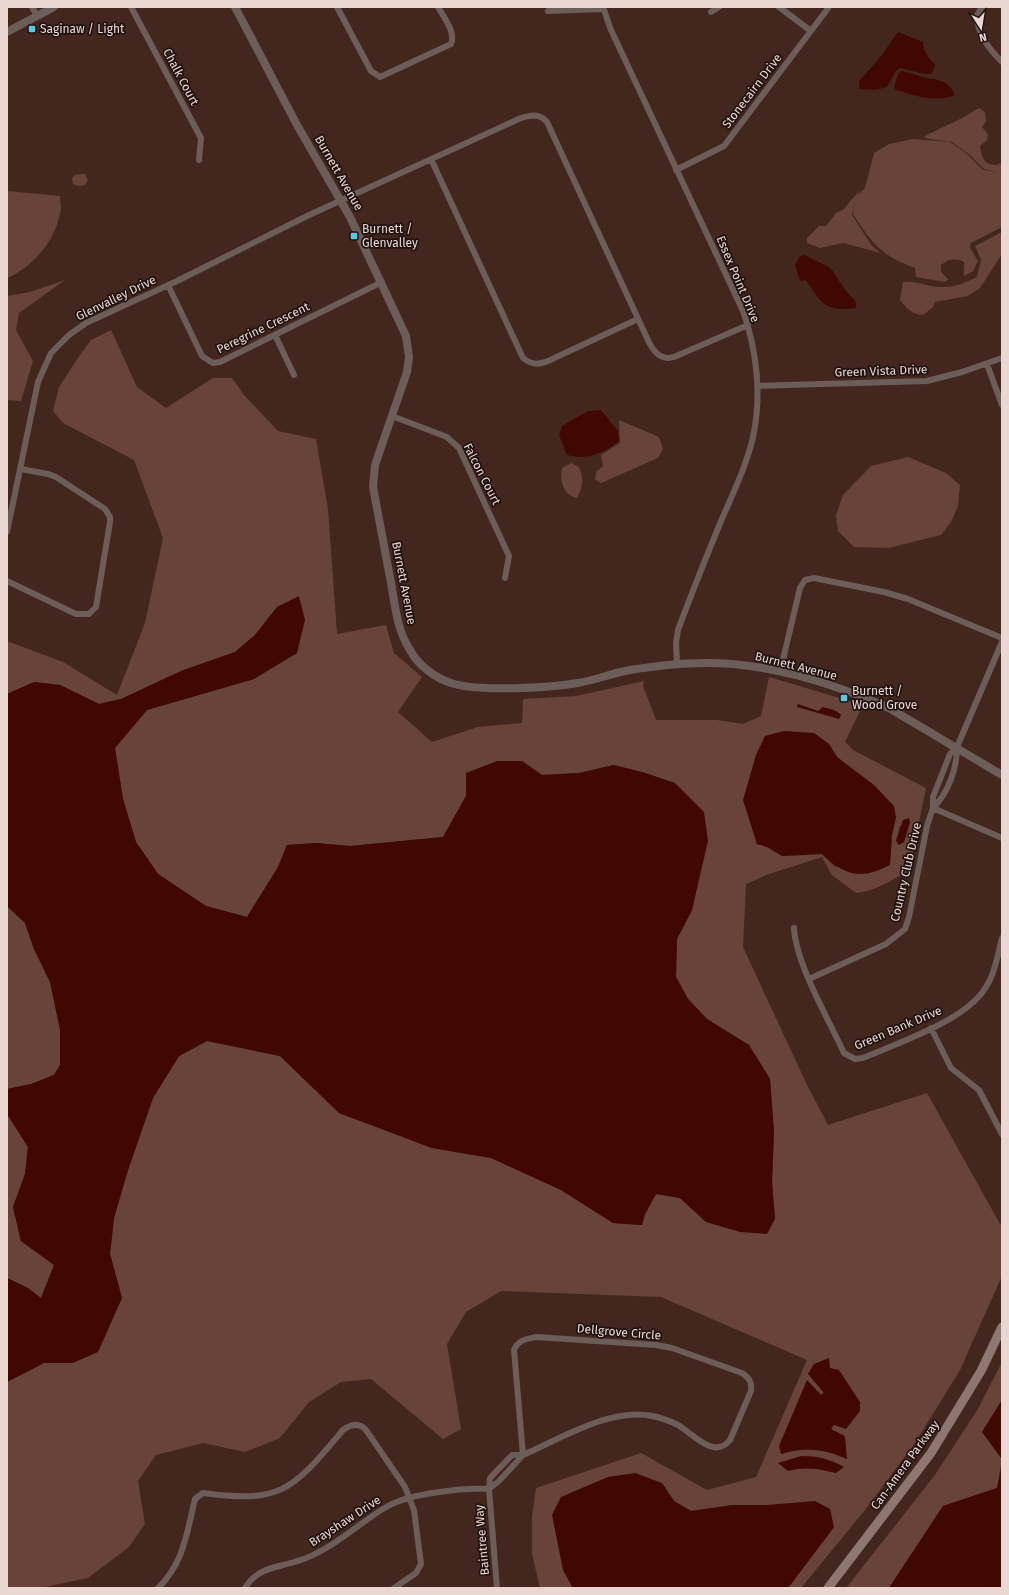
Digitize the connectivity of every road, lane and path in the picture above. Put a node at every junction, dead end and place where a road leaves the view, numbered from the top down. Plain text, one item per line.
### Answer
1 (32, 7) edge
2 (54, 7) edge
3 (131, 7) edge
4 (234, 7) edge
5 (337, 7) edge
6 (438, 7) edge
7 (719, 7) edge
8 (779, 7) edge
9 (829, 7) edge
10 (982, 7) edge
11 (603, 8) edge
12 (548, 11) dead end
13 (711, 12) dead end
14 (37, 16) junction
15 (811, 31) junction
16 (7, 32) edge
17 (1002, 62) edge
18 (431, 159) junction
19 (199, 160) dead end
20 (676, 170) junction
21 (341, 201) junction
22 (382, 282) junction
23 (168, 285) junction
24 (638, 319) junction
25 (748, 325) junction
26 (274, 335) junction
27 (1002, 358) edge
28 (987, 364) junction
29 (294, 375) dead end
30 (757, 386) junction
31 (1002, 405) edge
32 (392, 416) junction
33 (21, 469) junction
34 (7, 532) edge
35 (505, 578) dead end
36 (7, 581) edge
37 (1002, 638) edge
38 (1002, 642) edge
39 (677, 664) junction
40 (780, 672) junction
41 (957, 747) junction
42 (1002, 774) edge
43 (933, 808) junction
44 (1002, 838) edge
45 (794, 928) dead end
46 (1002, 938) edge
47 (809, 978) junction
48 (931, 1028) junction
49 (1002, 1134) edge
50 (1002, 1327) edge
51 (523, 1455) junction
52 (489, 1489) junction
53 (410, 1498) junction
54 (158, 1588) edge
55 (245, 1588) edge
56 (394, 1588) edge
57 (497, 1588) edge
58 (828, 1588) edge

1 - 14 street
2 - 14 street
3 - 19 street, Chalk Court
4 - 21 street, Burnett Avenue
5 - 6 street
7 - 13 street
8 - 15 street
9 - 15 street, Stonecairn Drive
10 - 17 street
11 - 12 street
11 - 20 street, Essex Point Drive
14 - 16 street
15 - 20 street, Stonecairn Drive
18 - 21 street, Glenvalley Drive
18 - 24 street, Glenvalley Drive
18 - 24 street
20 - 25 street, Essex Point Drive
21 - 22 street, Burnett Avenue
21 - 23 street, Glenvalley Drive
22 - 26 street, Peregrine Crescent
22 - 32 street, Burnett Avenue
23 - 26 street, Peregrine Crescent
23 - 33 street, Glenvalley Drive
24 - 25 street
25 - 30 street, Essex Point Drive
26 - 29 street
27 - 28 street, Green Vista Drive
28 - 30 street, Green Vista Drive
28 - 31 street
30 - 39 street, Essex Point Drive
32 - 35 street, Falcon Court
32 - 39 street, Burnett Avenue
33 - 34 street, Glenvalley Drive
33 - 36 street
37 - 40 street
38 - 41 street, Country Club Drive
39 - 40 street, Burnett Avenue
40 - 41 street, Burnett Avenue
41 - 42 street, Burnett Avenue
41 - 43 street, Country Club Drive
41 - 43 street, Country Club Drive
43 - 44 street
43 - 47 street, Country Club Drive
45 - 47 street, Green Bank Drive
46 - 48 street, Green Bank Drive
47 - 48 street, Green Bank Drive
48 - 49 street
50 - 58 main road, Can-Amera Parkway
51 - 51 street, Dellgrove Circle
51 - 52 street, Dellgrove Circle
51 - 52 street, Dellgrove Circle
52 - 53 street, Brayshaw Drive
52 - 57 street, Baintree Way
53 - 54 street
53 - 55 street, Brayshaw Drive
53 - 56 street

